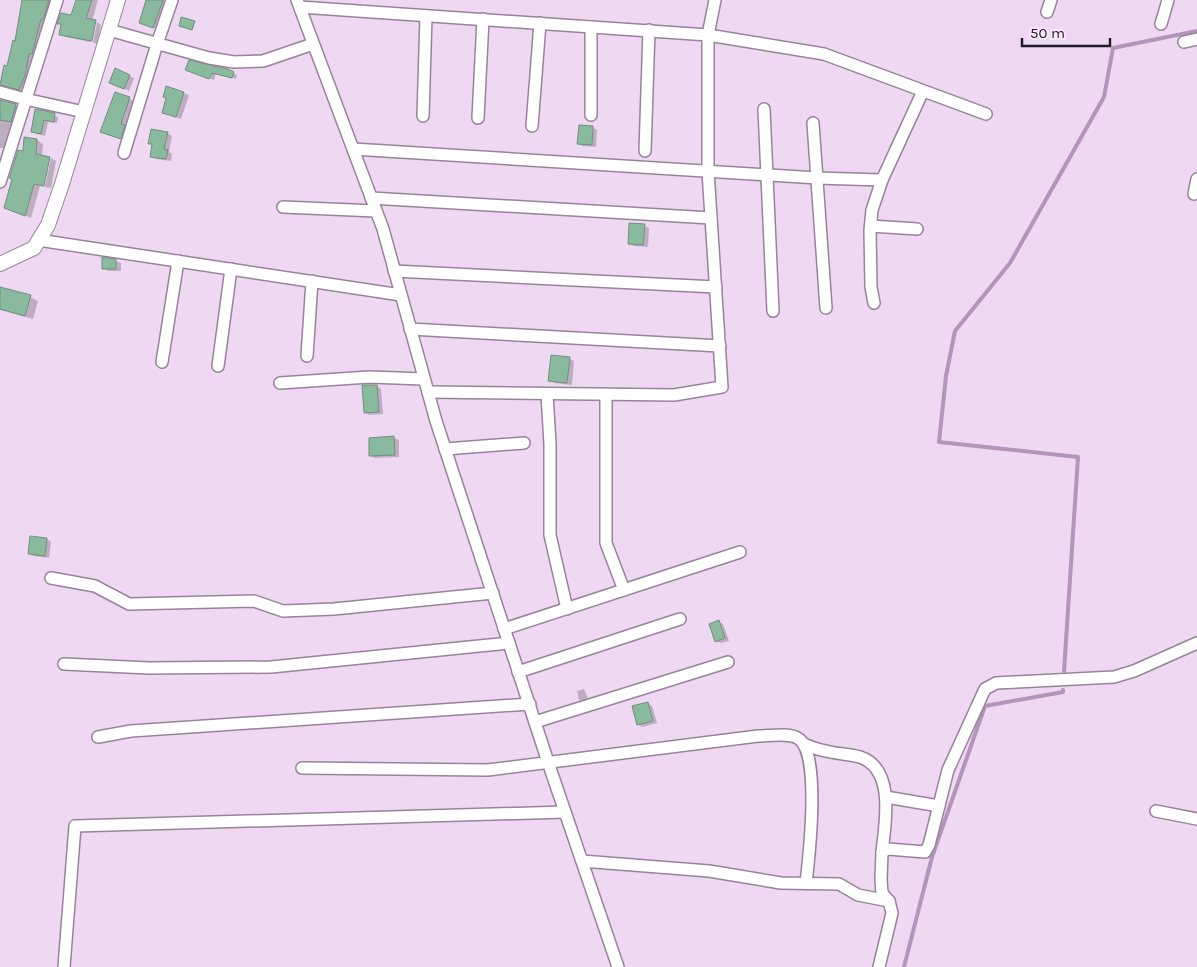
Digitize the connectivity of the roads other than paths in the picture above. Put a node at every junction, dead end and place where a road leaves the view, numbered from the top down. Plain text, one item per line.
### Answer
1 (57, 0) edge
2 (118, 0) edge
3 (172, 0) edge
4 (715, 0) edge
5 (1051, 0) edge
6 (1168, 0) edge
7 (298, 4) edge
8 (369, 6) edge
9 (1048, 12) dead end
10 (426, 16) junction
11 (483, 19) junction
12 (540, 23) junction
13 (1161, 24) dead end
14 (591, 27) junction
15 (109, 30) junction
16 (649, 30) junction
17 (708, 35) junction
18 (1197, 40) edge
19 (1184, 42) dead end
20 (157, 44) junction
21 (313, 44) junction
22 (923, 91) junction
23 (0, 92) edge
24 (25, 99) junction
25 (764, 109) dead end
26 (84, 112) junction
27 (986, 114) dead end
28 (591, 115) dead end
29 (424, 116) dead end
30 (478, 118) dead end
31 (814, 123) dead end
32 (532, 126) dead end
33 (353, 149) junction
34 (645, 151) dead end
35 (124, 153) dead end
36 (708, 171) junction
37 (767, 175) junction
38 (818, 178) junction
39 (1197, 179) edge
40 (882, 180) junction
41 (0, 182) edge
42 (1194, 194) dead end
43 (371, 198) junction
44 (283, 207) dead end
45 (376, 211) junction
46 (711, 218) junction
47 (871, 226) junction
48 (917, 229) dead end
49 (38, 240) junction
50 (178, 261) junction
51 (0, 264) edge
52 (231, 269) junction
53 (394, 270) junction
54 (312, 281) junction
55 (716, 287) junction
56 (401, 295) junction
57 (874, 303) dead end
58 (826, 308) dead end
59 (773, 311) dead end
60 (410, 329) junction
61 (720, 346) junction
62 (307, 356) dead end
63 (162, 362) dead end
64 (218, 366) dead end
65 (424, 379) junction
66 (280, 382) dead end
67 (428, 392) junction
68 (547, 394) junction
69 (606, 394) junction
70 (524, 443) dead end
71 (445, 449) junction
72 (740, 552) dead end
73 (51, 578) dead end
74 (624, 590) junction
75 (492, 593) junction
76 (567, 609) junction
77 (680, 619) dead end
78 (504, 629) junction
79 (509, 643) junction
80 (1197, 643) edge
81 (728, 662) dead end
82 (64, 664) dead end
83 (518, 672) junction
84 (530, 704) junction
85 (535, 722) junction
86 (98, 736) dead end
87 (804, 744) junction
88 (548, 762) junction
89 (302, 768) dead end
90 (886, 798) junction
91 (939, 806) junction
92 (565, 812) junction
93 (1156, 812) dead end
94 (1197, 819) edge
95 (882, 852) junction
96 (582, 861) junction
97 (806, 883) junction
98 (889, 900) junction
99 (64, 967) edge
100 (618, 967) edge
101 (879, 967) edge

1 - 24 street
2 - 15 street
3 - 20 street
4 - 17 street
5 - 9 street
6 - 13 street
7 - 8 street
7 - 21 street
8 - 10 street
10 - 11 street
10 - 29 street
11 - 12 street
11 - 30 street
12 - 14 street
12 - 32 street
14 - 16 street
14 - 28 street
15 - 20 street
15 - 26 street
16 - 17 street
16 - 34 street
17 - 22 street
17 - 36 street
18 - 19 street
20 - 21 street
20 - 35 street
21 - 33 street
22 - 27 street
22 - 40 street
23 - 24 street
24 - 26 street
24 - 41 street
25 - 37 street
26 - 49 street
31 - 38 street
33 - 36 street
33 - 43 street
36 - 37 street
36 - 46 street
37 - 38 street
37 - 59 street
38 - 40 street
38 - 58 street
39 - 42 street
40 - 47 street
43 - 45 street
43 - 46 street
44 - 45 street
45 - 53 street
46 - 55 street
47 - 48 street
47 - 57 street
49 - 50 street
49 - 51 street
50 - 52 street
50 - 63 street
52 - 54 street
52 - 64 street
53 - 55 street
53 - 56 street
54 - 56 street
54 - 62 street
55 - 61 street
56 - 60 street
60 - 61 street
60 - 65 street
61 - 69 street
65 - 66 street
65 - 67 street
67 - 68 street
67 - 71 street
68 - 69 street
68 - 76 street
69 - 74 street
70 - 71 street
71 - 75 street
72 - 74 street
73 - 75 street
74 - 76 street
75 - 78 street
76 - 78 street
77 - 83 street
78 - 79 street
79 - 82 street
79 - 83 street
80 - 91 street
81 - 85 street
83 - 84 street
84 - 85 street
84 - 86 street
85 - 88 street
87 - 88 street
87 - 90 street
87 - 97 street
88 - 89 street
88 - 92 street
90 - 91 street
90 - 95 street
91 - 95 street
92 - 96 street
92 - 99 street
93 - 94 street
95 - 98 street
96 - 97 street
96 - 100 street
97 - 98 street
98 - 101 street

